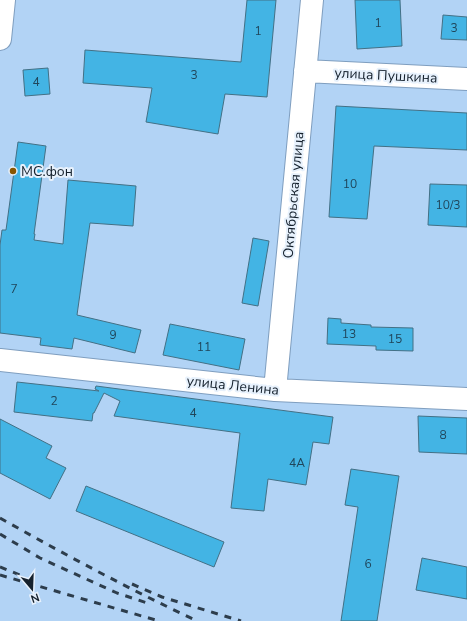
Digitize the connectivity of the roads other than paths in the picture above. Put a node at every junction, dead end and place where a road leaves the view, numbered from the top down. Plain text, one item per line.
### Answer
1 (4, 0) edge
2 (312, 0) edge
3 (0, 39) edge
4 (305, 71) junction
5 (467, 79) edge
6 (0, 360) edge
7 (274, 390) junction
8 (467, 399) edge

1 - 3 street
2 - 4 street, Октябрьская улица
4 - 5 street, улица Пушкина
4 - 7 street, Октябрьская улица
6 - 7 street, улица Ленина
7 - 8 street, улица Ленина

